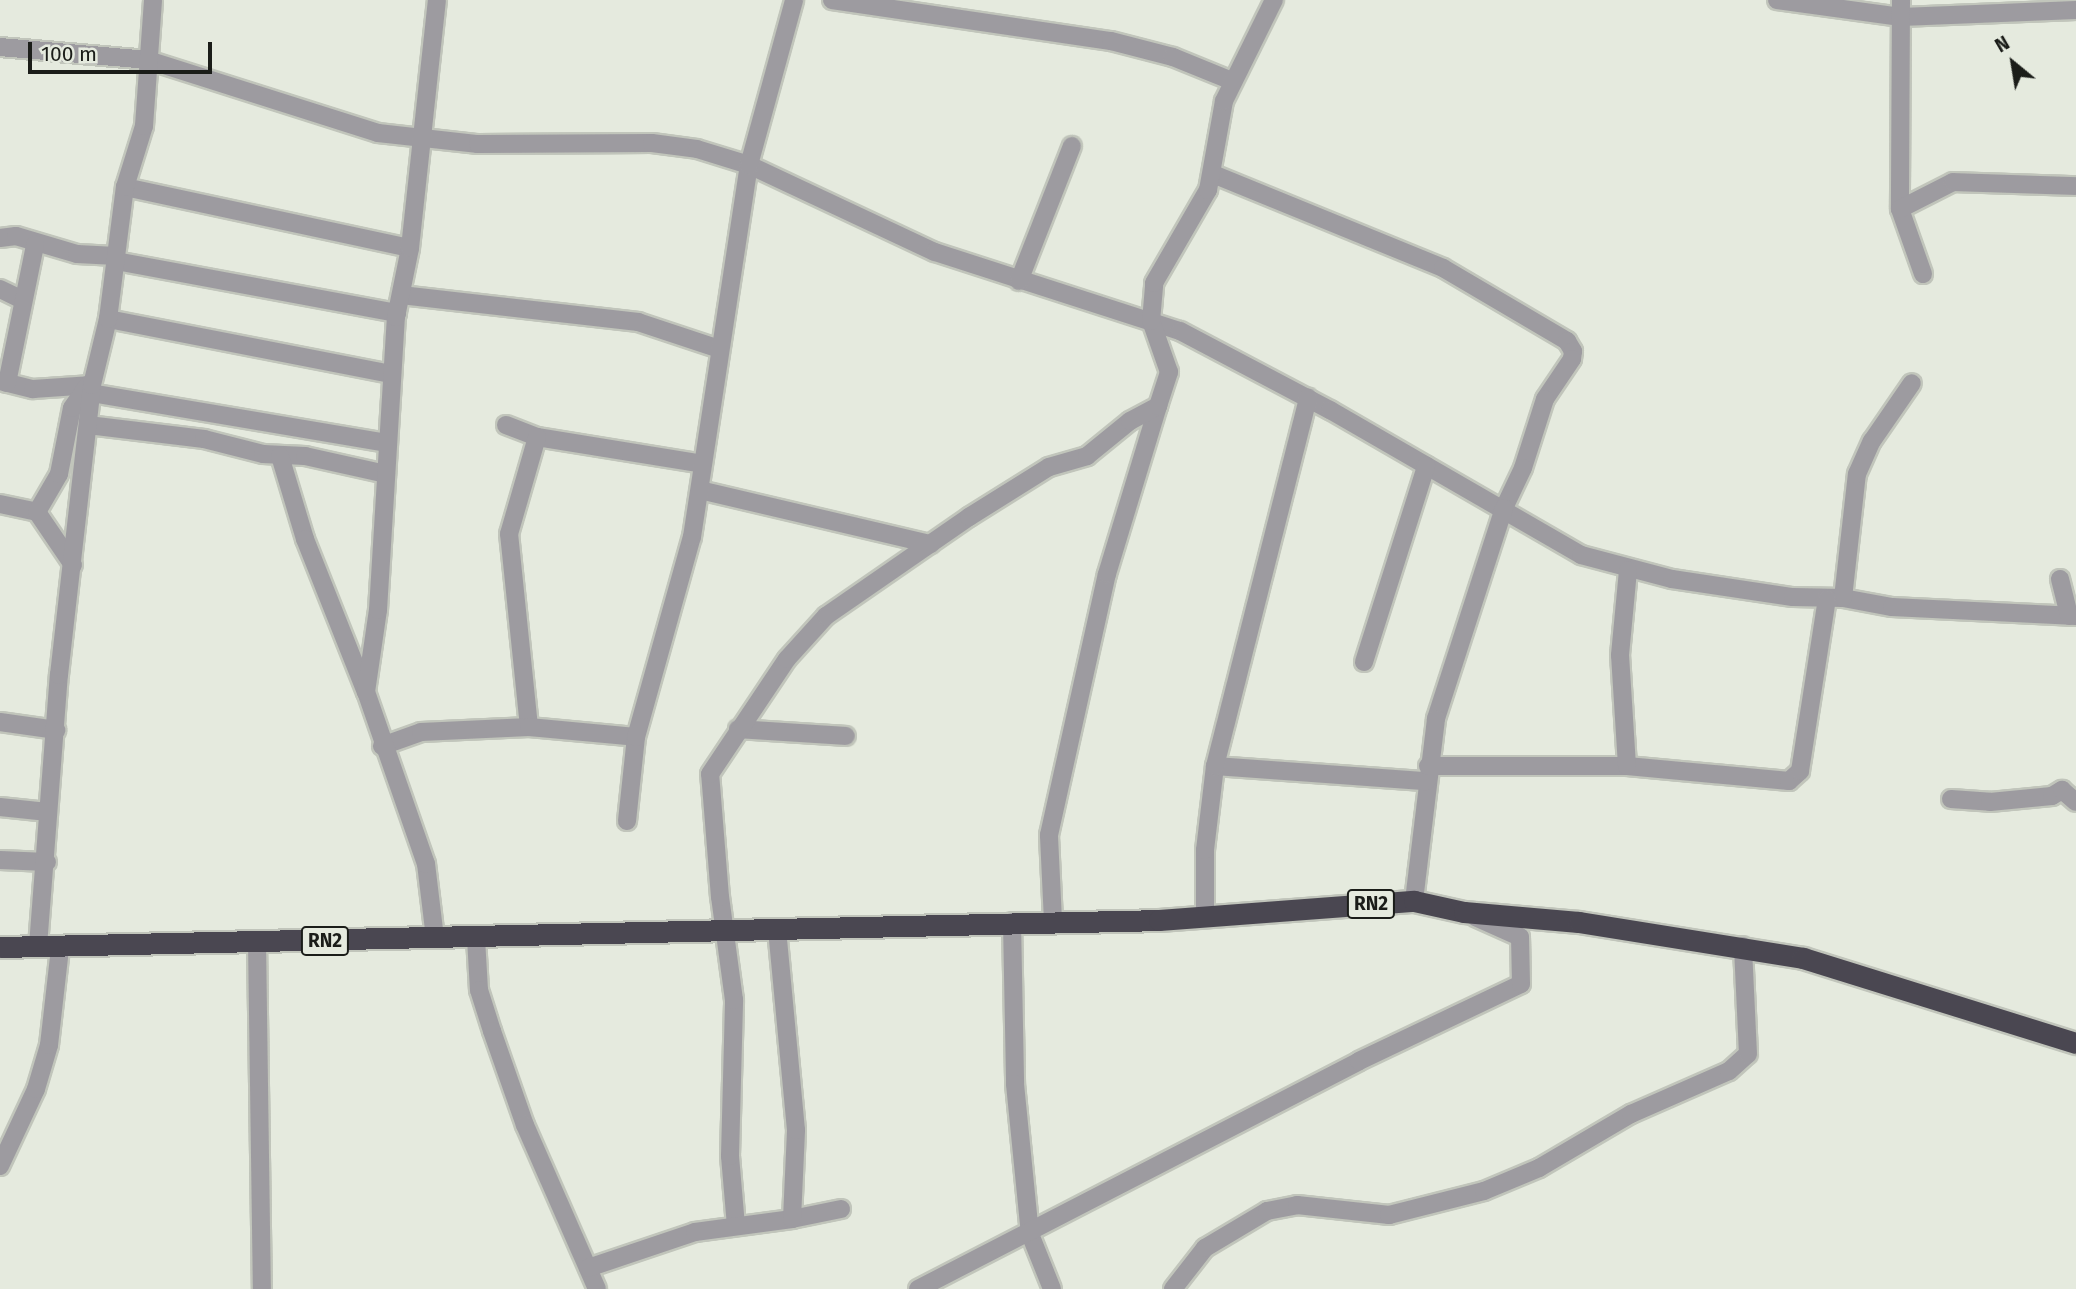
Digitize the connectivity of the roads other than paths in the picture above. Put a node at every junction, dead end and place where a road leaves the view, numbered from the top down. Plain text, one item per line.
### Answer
1 (153, 0) edge
2 (437, 0) edge
3 (794, 0) edge
4 (832, 0) edge
5 (1274, 0) edge
6 (1777, 0) edge
7 (1901, 9) edge
8 (2076, 10) edge
9 (0, 47) edge
10 (148, 60) junction
11 (1232, 81) junction
12 (419, 138) junction
13 (1072, 146) dead end
14 (749, 166) junction
15 (1213, 174) junction
16 (2076, 186) edge
17 (125, 187) junction
18 (1900, 209) junction
19 (0, 238) edge
20 (35, 246) junction
21 (411, 248) junction
22 (116, 258) junction
23 (1923, 274) dead end
24 (1019, 281) junction
25 (0, 289) edge
26 (401, 295) junction
27 (23, 300) junction
28 (397, 313) junction
29 (108, 319) junction
30 (1151, 321) junction
31 (719, 349) junction
32 (392, 374) junction
33 (4, 382) edge
34 (1912, 383) dead end
35 (91, 388) junction
36 (1308, 398) junction
37 (1158, 406) junction
38 (88, 425) junction
39 (506, 425) dead end
40 (537, 437) junction
41 (388, 443) junction
42 (281, 456) junction
43 (703, 464) junction
44 (1426, 466) junction
45 (386, 474) junction
46 (700, 490) junction
47 (0, 504) edge
48 (1504, 508) junction
49 (37, 512) junction
50 (931, 544) junction
51 (73, 565) junction
52 (1628, 570) junction
53 (2060, 579) dead end
54 (1835, 598) junction
55 (2073, 616) edge
56 (1364, 662) dead end
57 (366, 692) junction
58 (0, 722) edge
59 (529, 727) junction
60 (738, 729) junction
61 (56, 730) junction
62 (846, 736) dead end
63 (636, 737) junction
64 (383, 746) junction
65 (1215, 766) junction
66 (1627, 766) junction
67 (1427, 774) junction
68 (1951, 799) dead end
69 (2076, 802) edge
70 (0, 807) edge
71 (48, 812) junction
72 (627, 821) dead end
73 (0, 860) edge
74 (47, 862) junction
75 (1414, 901) junction
76 (1464, 912) junction
77 (1205, 918) junction
78 (1053, 921) junction
79 (1012, 922) junction
80 (777, 929) junction
81 (724, 931) junction
82 (435, 938) junction
83 (476, 939) junction
84 (257, 942) junction
85 (38, 946) junction
86 (1743, 946) junction
87 (0, 947) edge
88 (60, 948) junction
89 (2076, 1043) edge
90 (4, 1144) edge
91 (0, 1166) edge
92 (841, 1209) dead end
93 (792, 1219) junction
94 (736, 1226) junction
95 (1030, 1234) junction
96 (588, 1268) junction
97 (262, 1289) edge
98 (597, 1289) edge
99 (918, 1289) edge
100 (1052, 1289) edge
101 (1173, 1289) edge

1 - 10 street
2 - 12 street
3 - 14 street
4 - 11 street
5 - 11 street
6 - 7 street
7 - 8 street
7 - 18 street
9 - 10 street
10 - 12 street
10 - 17 street
11 - 15 street
12 - 14 street
12 - 21 street
13 - 24 street
14 - 24 street
14 - 31 street
15 - 30 street
15 - 48 street
16 - 18 street
17 - 21 street
17 - 22 street
18 - 23 street
19 - 20 street
20 - 22 street
20 - 27 street
21 - 26 street
22 - 28 street
22 - 29 street
24 - 30 street
25 - 27 street
26 - 28 street
26 - 31 street
27 - 33 street
28 - 32 street
29 - 32 street
29 - 35 street
30 - 36 street
30 - 37 street
31 - 43 street
32 - 41 street
33 - 35 street
34 - 54 street
35 - 38 street
35 - 41 street
35 - 49 street
36 - 44 street
36 - 65 street
37 - 50 street
37 - 78 street
38 - 42 street
38 - 51 street
39 - 40 street
40 - 43 street
40 - 59 street
41 - 45 street
42 - 45 street
42 - 57 street
43 - 46 street
44 - 48 street
44 - 56 street
45 - 57 street
46 - 50 street
46 - 63 street
47 - 49 street
48 - 52 street
48 - 67 street
49 - 51 street
50 - 60 street
51 - 61 street
52 - 54 street
52 - 66 street
53 - 55 street
54 - 55 street
54 - 66 street
57 - 64 street
58 - 61 street
59 - 63 street
59 - 64 street
60 - 62 street
60 - 81 street
61 - 71 street
63 - 72 street
64 - 82 street
65 - 67 street
65 - 77 street
66 - 67 street
67 - 75 street
68 - 69 street
70 - 71 street
71 - 74 street
73 - 74 street
74 - 85 street
75 - 76 highway, RN2
75 - 77 highway, RN2
76 - 86 highway, RN2
76 - 95 street
77 - 78 highway, RN2
78 - 79 highway, RN2
79 - 80 highway, RN2
79 - 95 street
80 - 81 highway, RN2
80 - 93 street
81 - 83 highway, RN2
81 - 94 street
82 - 83 highway, RN2
82 - 84 highway, RN2
83 - 96 street
84 - 88 highway, RN2
84 - 97 street
85 - 87 highway, RN2
85 - 88 highway, RN2
86 - 89 highway, RN2
86 - 101 street
88 - 90 street
90 - 91 street
92 - 93 street
93 - 94 street
94 - 96 street
95 - 99 street
95 - 100 street
96 - 98 street

